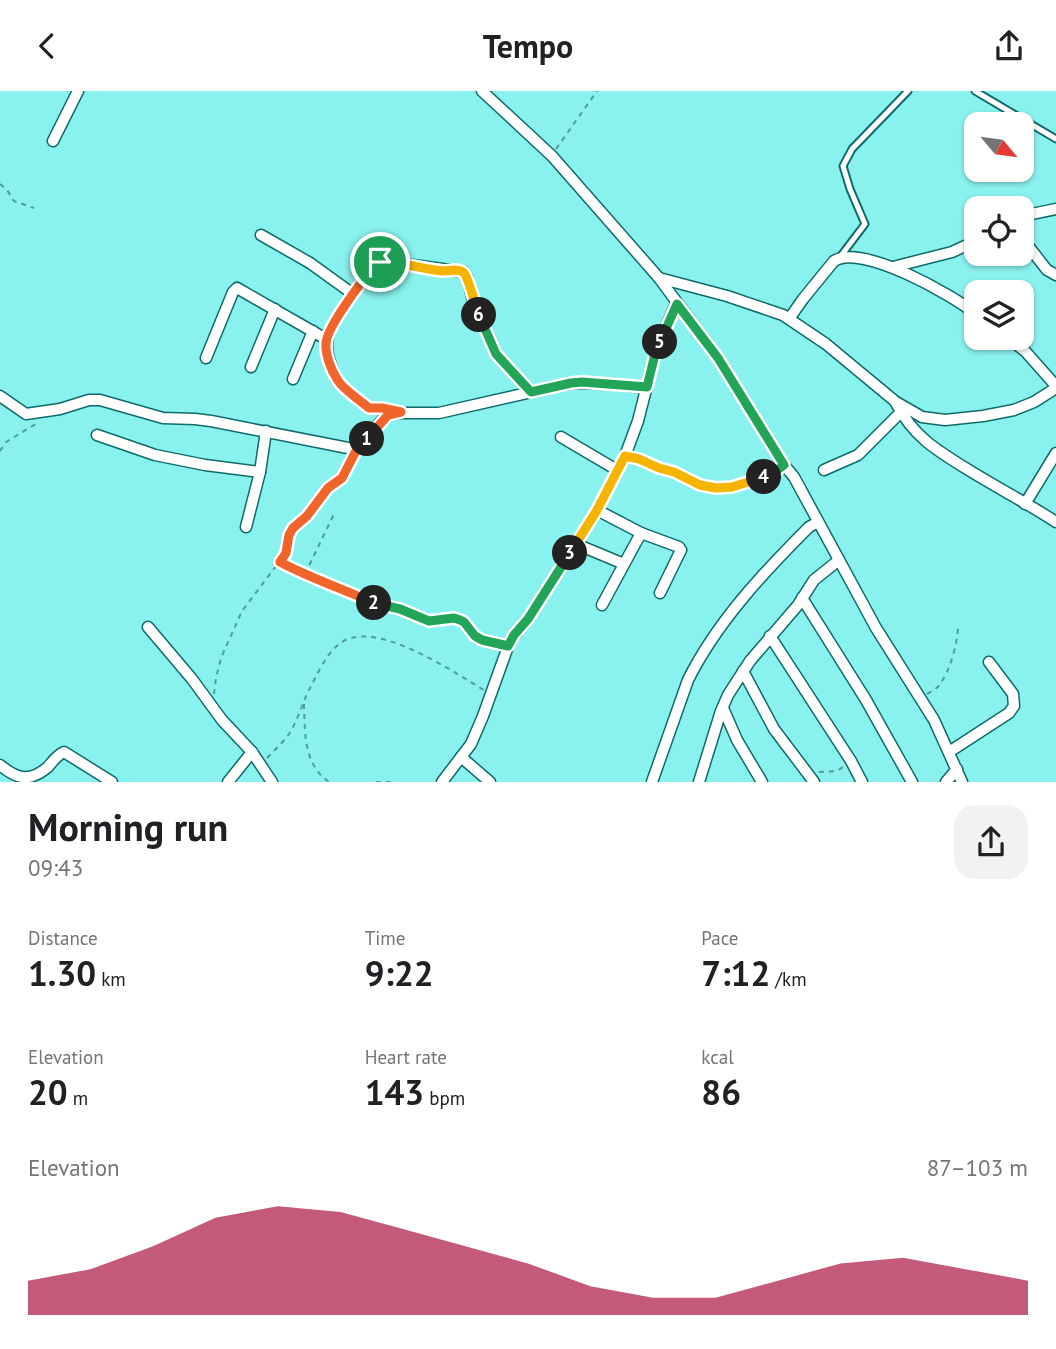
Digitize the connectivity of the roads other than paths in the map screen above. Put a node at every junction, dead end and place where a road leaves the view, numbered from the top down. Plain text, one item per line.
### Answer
1 (78, 91) edge
2 (482, 91) edge
3 (908, 91) edge
4 (975, 91) edge
5 (1056, 139) edge
6 (53, 141) dead end
7 (1056, 209) edge
8 (1034, 214) edge
9 (261, 235) dead end
10 (964, 246) edge
11 (1034, 253) edge
12 (840, 258) junction
13 (893, 268) junction
14 (1056, 275) edge
15 (659, 278) junction
16 (353, 294) junction
17 (677, 304) junction
18 (964, 305) edge
19 (275, 309) junction
20 (789, 319) junction
21 (313, 331) junction
22 (326, 339) junction
23 (1024, 350) edge
24 (206, 358) dead end
25 (251, 367) dead end
26 (293, 379) dead end
27 (647, 387) junction
28 (1056, 387) edge
29 (531, 392) junction
30 (0, 396) edge
31 (899, 407) junction
32 (401, 412) junction
33 (266, 431) junction
34 (97, 435) dead end
35 (561, 437) dead end
36 (1056, 453) edge
37 (617, 470) junction
38 (824, 470) dead end
39 (260, 472) junction
40 (1025, 504) junction
41 (597, 510) junction
42 (818, 522) junction
43 (1056, 522) edge
44 (246, 527) dead end
45 (641, 533) junction
46 (576, 544) junction
47 (839, 561) junction
48 (624, 564) junction
49 (660, 593) dead end
50 (802, 599) junction
51 (601, 605) dead end
52 (149, 627) dead end
53 (770, 636) junction
54 (989, 662) dead end
55 (743, 671) junction
56 (723, 708) junction
57 (251, 752) junction
58 (949, 753) junction
59 (461, 757) junction
60 (0, 765) edge
61 (957, 769) junction
62 (113, 782) edge
63 (228, 782) edge
64 (272, 782) edge
65 (442, 782) edge
66 (490, 782) edge
67 (652, 782) edge
68 (699, 782) edge
69 (762, 782) edge
70 (814, 782) edge
71 (862, 782) edge
72 (912, 782) edge
73 (946, 782) edge
74 (962, 782) edge

1 - 6 street
2 - 15 street
3 - 12 lane
4 - 5 lane
7 - 8 street
9 - 16 street
10 - 13 street
11 - 14 street
12 - 13 street
12 - 20 street
13 - 18 street
15 - 17 street
15 - 20 street
16 - 22 street
16 - 29 street
17 - 27 street
17 - 42 street
19 - 21 street
19 - 24 street
19 - 25 street
20 - 31 street
21 - 22 street
21 - 26 street
22 - 32 street
23 - 28 street
27 - 29 street
27 - 37 street
28 - 31 street
29 - 32 street
30 - 33 street
31 - 38 street
31 - 40 street
32 - 33 street
33 - 39 street
34 - 39 street
35 - 37 street
36 - 40 street
37 - 41 street
39 - 44 street
40 - 43 street
41 - 45 street
41 - 46 street
42 - 47 street
42 - 67 street
45 - 48 street
45 - 49 street
46 - 48 street
46 - 59 street
47 - 50 street
47 - 58 street
48 - 51 street
50 - 53 street
50 - 72 street
52 - 57 street
53 - 55 street
53 - 71 street
54 - 58 street
55 - 56 street
55 - 70 street
56 - 68 street
56 - 69 street
57 - 63 street
57 - 64 street
58 - 61 street
59 - 65 street
59 - 66 street
60 - 62 street
61 - 73 street
61 - 74 street

